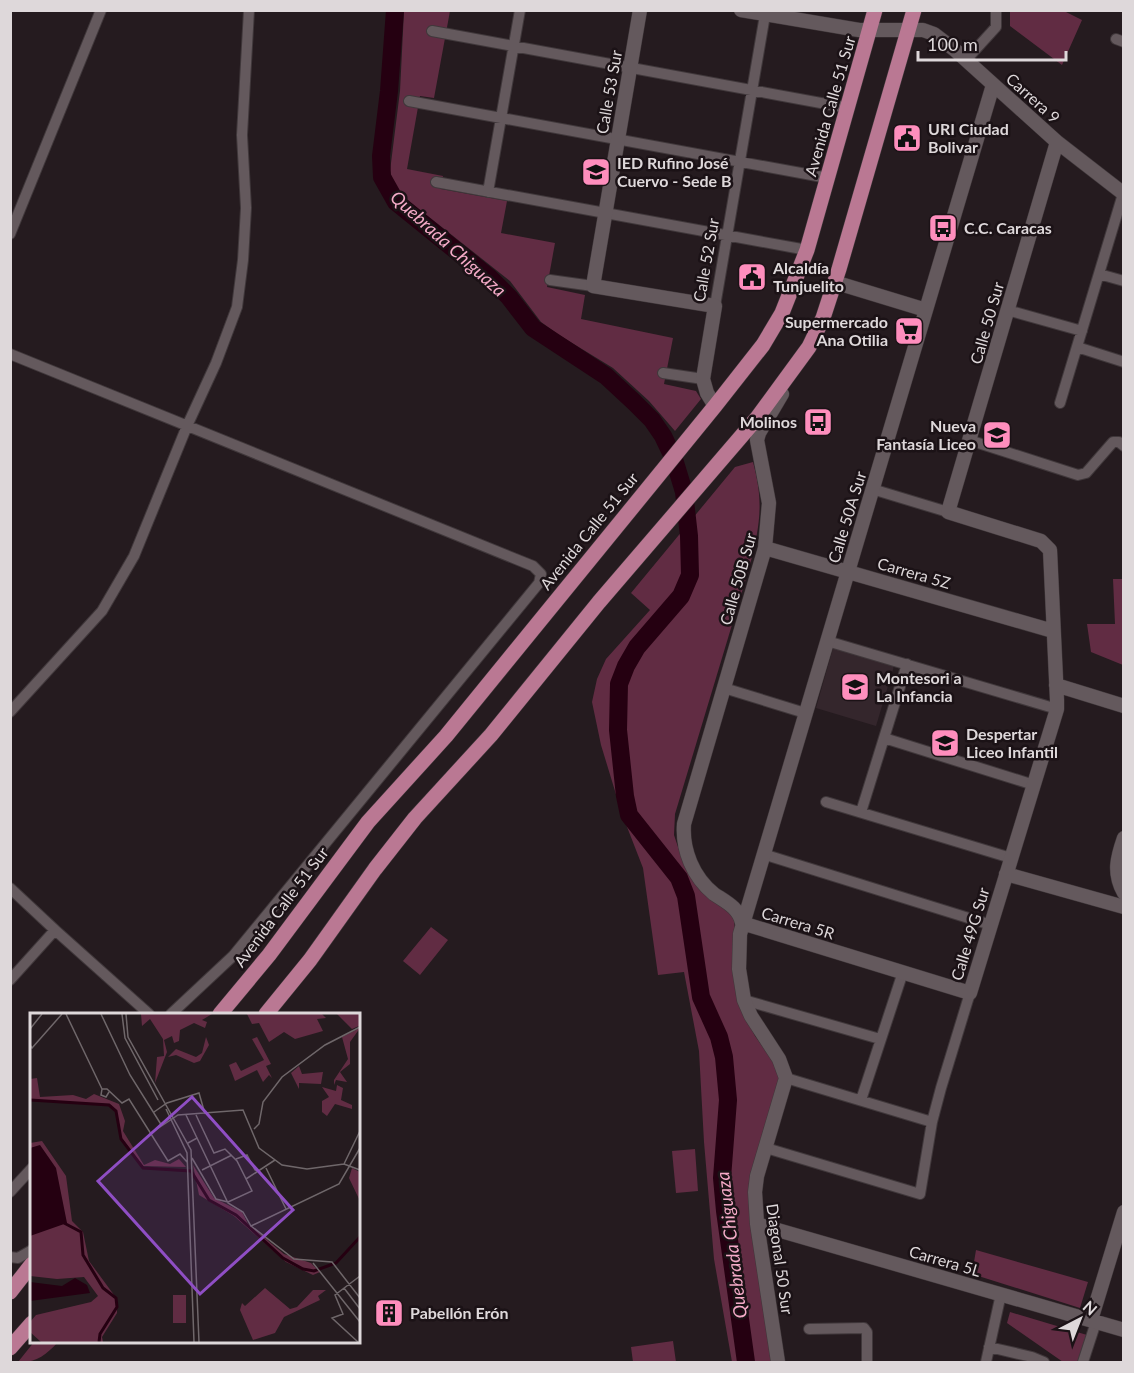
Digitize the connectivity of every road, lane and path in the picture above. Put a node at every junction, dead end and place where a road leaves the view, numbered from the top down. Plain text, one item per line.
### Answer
1 (101, 10) edge
2 (249, 10) edge
3 (520, 10) edge
4 (640, 10) edge
5 (741, 10) edge
6 (875, 10) edge
7 (914, 10) edge
8 (996, 10) edge
9 (766, 13) edge
10 (432, 31) dead end
11 (870, 31) junction
12 (908, 31) junction
13 (514, 46) junction
14 (966, 60) junction
15 (630, 68) junction
16 (993, 85) junction
17 (753, 91) junction
18 (409, 101) dead end
19 (848, 108) junction
20 (501, 117) junction
21 (618, 139) junction
22 (1057, 142) junction
23 (741, 162) junction
24 (828, 178) junction
25 (436, 182) dead end
26 (488, 192) junction
27 (1123, 194) edge
28 (605, 213) junction
29 (10, 234) edge
30 (727, 235) junction
31 (807, 250) junction
32 (1099, 274) junction
33 (550, 280) dead end
34 (1124, 281) edge
35 (834, 282) junction
36 (592, 286) junction
37 (715, 306) junction
38 (926, 310) junction
39 (1007, 310) junction
40 (1082, 331) junction
41 (1077, 347) junction
42 (10, 354) edge
43 (802, 358) junction
44 (1123, 359) edge
45 (663, 373) dead end
46 (702, 380) junction
47 (1060, 403) dead end
48 (715, 406) junction
49 (187, 426) junction
50 (969, 440) junction
51 (1120, 443) edge
52 (872, 489) junction
53 (948, 512) junction
54 (765, 548) junction
55 (848, 571) junction
56 (1053, 631) junction
57 (827, 640) junction
58 (907, 664) junction
59 (1056, 686) junction
60 (724, 688) junction
61 (1124, 706) edge
62 (1057, 709) junction
63 (10, 712) edge
64 (805, 713) junction
65 (884, 738) junction
66 (1034, 785) junction
67 (826, 802) dead end
68 (861, 812) junction
69 (686, 815) joint
70 (1124, 838) edge
71 (763, 854) junction
72 (1011, 858) junction
73 (1006, 874) junction
74 (10, 888) edge
75 (1124, 893) edge
76 (1124, 907) edge
77 (742, 923) junction
78 (991, 925) junction
79 (55, 930) junction
80 (903, 972) junction
81 (10, 980) edge
82 (970, 993) junction
83 (744, 1000) junction
84 (148, 1013) edge
85 (172, 1013) edge
86 (221, 1013) edge
87 (267, 1013) edge
88 (880, 1038) junction
89 (786, 1078) junction
90 (861, 1100) junction
91 (932, 1122) junction
92 (766, 1148) junction
93 (30, 1170) edge
94 (10, 1192) edge
95 (1124, 1212) edge
96 (757, 1224) junction
97 (30, 1251) edge
98 (10, 1257) edge
99 (30, 1267) edge
100 (10, 1292) edge
101 (1001, 1294) junction
102 (1094, 1321) junction
103 (30, 1325) edge
104 (809, 1329) dead end
105 (1124, 1330) edge
106 (989, 1347) junction
107 (10, 1348) edge
108 (778, 1362) edge
109 (867, 1362) edge
110 (986, 1362) edge
111 (1044, 1362) edge
112 (1083, 1362) edge

1 - 29 street
2 - 49 street
3 - 13 street
4 - 15 street, Calle 53 Sur
5 - 9 street, Carrera 9
6 - 11 main road, Avenida Calle 51 Sur
7 - 12 main road
8 - 14 street
9 - 11 street, Carrera 9
9 - 17 street, Calle 52 Sur
10 - 13 street
11 - 12 street, Carrera 9
11 - 19 main road, Avenida Calle 51 Sur
12 - 14 street, Carrera 9
12 - 35 main road
13 - 15 street
13 - 20 street
14 - 16 street, Carrera 9
15 - 17 street
15 - 21 street, Calle 53 Sur
16 - 22 street, Carrera 9
16 - 38 street, Calle 50A Sur
17 - 19 street
17 - 23 street, Calle 52 Sur
18 - 20 street
19 - 24 main road, Avenida Calle 51 Sur
20 - 21 street
20 - 26 street
21 - 23 street
21 - 28 street, Calle 53 Sur
22 - 27 street, Carrera 9
22 - 39 street, Calle 50 Sur
23 - 24 street
23 - 30 street, Calle 52 Sur
24 - 31 main road, Avenida Calle 51 Sur
25 - 26 street
26 - 28 street
27 - 32 street
28 - 30 street
28 - 36 street, Calle 53 Sur
30 - 31 street
30 - 37 street, Calle 52 Sur
31 - 48 main road, Avenida Calle 51 Sur
32 - 34 street
32 - 40 street
33 - 36 street
35 - 38 street
35 - 43 main road
36 - 37 street
37 - 46 street, Calle 52 Sur
38 - 52 street, Calle 50A Sur
39 - 40 street
39 - 50 street, Calle 50 Sur
40 - 41 street
41 - 44 street
41 - 47 street
42 - 49 street
43 - 54 street, Calle 50B Sur
43 - 87 main road
45 - 46 street
46 - 48 street
48 - 86 main road, Avenida Calle 51 Sur
49 - 63 street
49 - 85 street
50 - 51 street
50 - 53 street, Calle 50 Sur
52 - 53 street
52 - 55 street, Calle 50A Sur
53 - 56 street, Calle 49G Sur
54 - 55 street, Carrera 5Z
54 - 60 street, Calle 50B Sur
55 - 56 street, Carrera 5Z
55 - 57 street, Calle 50A Sur
56 - 59 street, Calle 49G Sur
57 - 58 street
57 - 64 street, Calle 50A Sur
58 - 62 street
58 - 65 street
59 - 61 street
59 - 62 street, Calle 49G Sur
60 - 64 street
60 - 69 street, Calle 50B Sur
62 - 66 street, Calle 49G Sur
64 - 71 street, Calle 50A Sur
65 - 66 street
65 - 68 street
66 - 72 street, Calle 49G Sur
67 - 68 street
68 - 72 street
69 - 77 street, Carrera 5R
70 - 75 street
71 - 77 street, Calle 50A Sur
71 - 78 street
72 - 73 street, Calle 49G Sur
73 - 76 street
73 - 78 street, Calle 49G Sur
74 - 79 street
77 - 80 street, Carrera 5R
77 - 83 street
78 - 82 street, Calle 49G Sur
79 - 81 street
79 - 84 street
80 - 82 street, Carrera 5R
80 - 88 street
82 - 91 street, Calle 49G Sur
83 - 88 street
83 - 89 street
88 - 90 street
89 - 90 street
89 - 92 street, Diagonal 50 Sur
90 - 91 street
91 - 92 street, Calle 49G Sur
92 - 96 street, Diagonal 50 Sur
93 - 94 street
95 - 102 street
96 - 101 street, Carrera 5L
96 - 108 street, Diagonal 50 Sur
97 - 98 street
99 - 100 main road
101 - 102 street, Carrera 5L
101 - 106 street
102 - 105 street, Carrera 5L
102 - 112 street
103 - 107 main road
104 - 109 street
106 - 110 street
106 - 111 street

